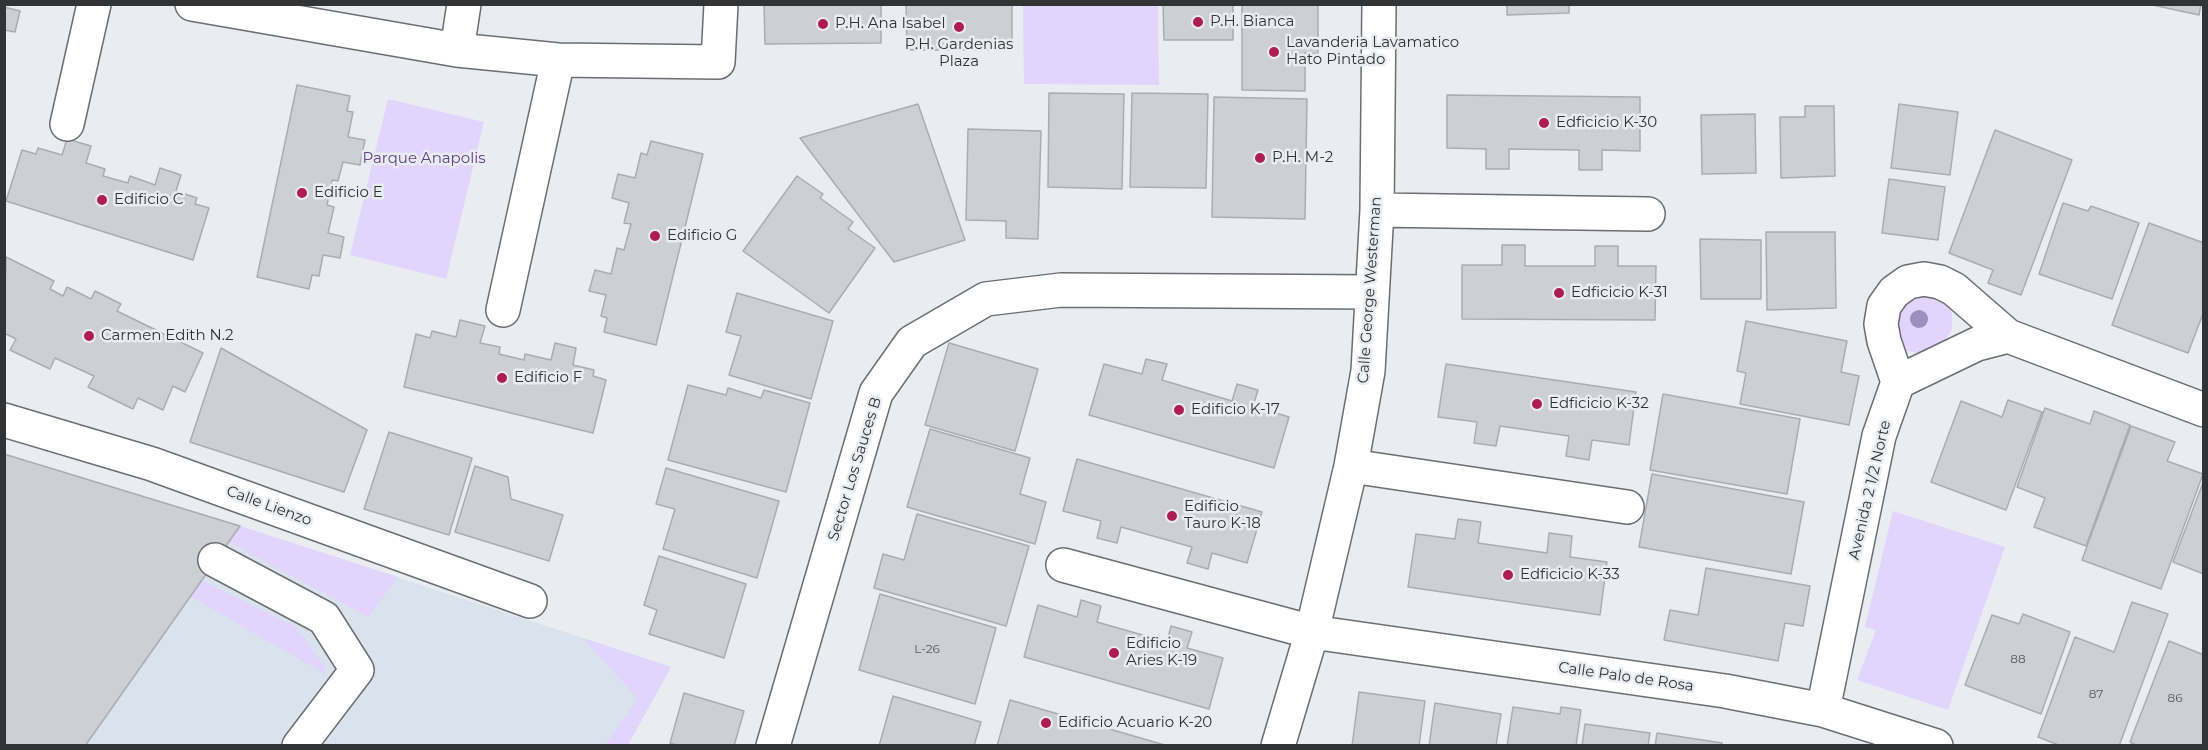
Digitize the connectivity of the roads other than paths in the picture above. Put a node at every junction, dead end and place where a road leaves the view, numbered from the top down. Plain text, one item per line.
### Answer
1 (94, 4) edge
2 (464, 4) edge
3 (721, 4) edge
4 (1379, 4) edge
5 (198, 5) edge
6 (457, 50) junction
7 (558, 60) junction
8 (67, 124) dead end
9 (1377, 210) junction
10 (1648, 214) dead end
11 (1372, 292) junction
12 (503, 310) dead end
13 (2008, 336) junction
14 (1898, 382) junction
15 (2204, 410) edge
16 (4, 420) edge
17 (1351, 466) junction
18 (1627, 507) dead end
19 (215, 560) dead end
20 (1063, 565) dead end
21 (530, 601) dead end
22 (1312, 632) junction
23 (1823, 710) junction
24 (298, 746) edge
25 (773, 746) edge
26 (1278, 746) edge
27 (1936, 746) edge

1 - 8 street
2 - 6 street
3 - 7 street
4 - 9 street, Calle George Westerman
5 - 6 street
6 - 7 street
7 - 12 street
9 - 10 street
9 - 11 street, Calle George Westerman
11 - 17 street, Calle George Westerman
11 - 25 street, Sector Los Sauces B
13 - 14 street
13 - 14 street
13 - 15 street
14 - 23 street, Avenida 2 1/2 Norte
16 - 21 street, Calle Lienzo
17 - 18 street
17 - 22 street, Calle George Westerman
19 - 24 street
20 - 22 street, Calle Palo de Rosa
22 - 23 street, Calle Palo de Rosa
22 - 26 street, Calle George Westerman
23 - 27 street, Calle Palo de Rosa

